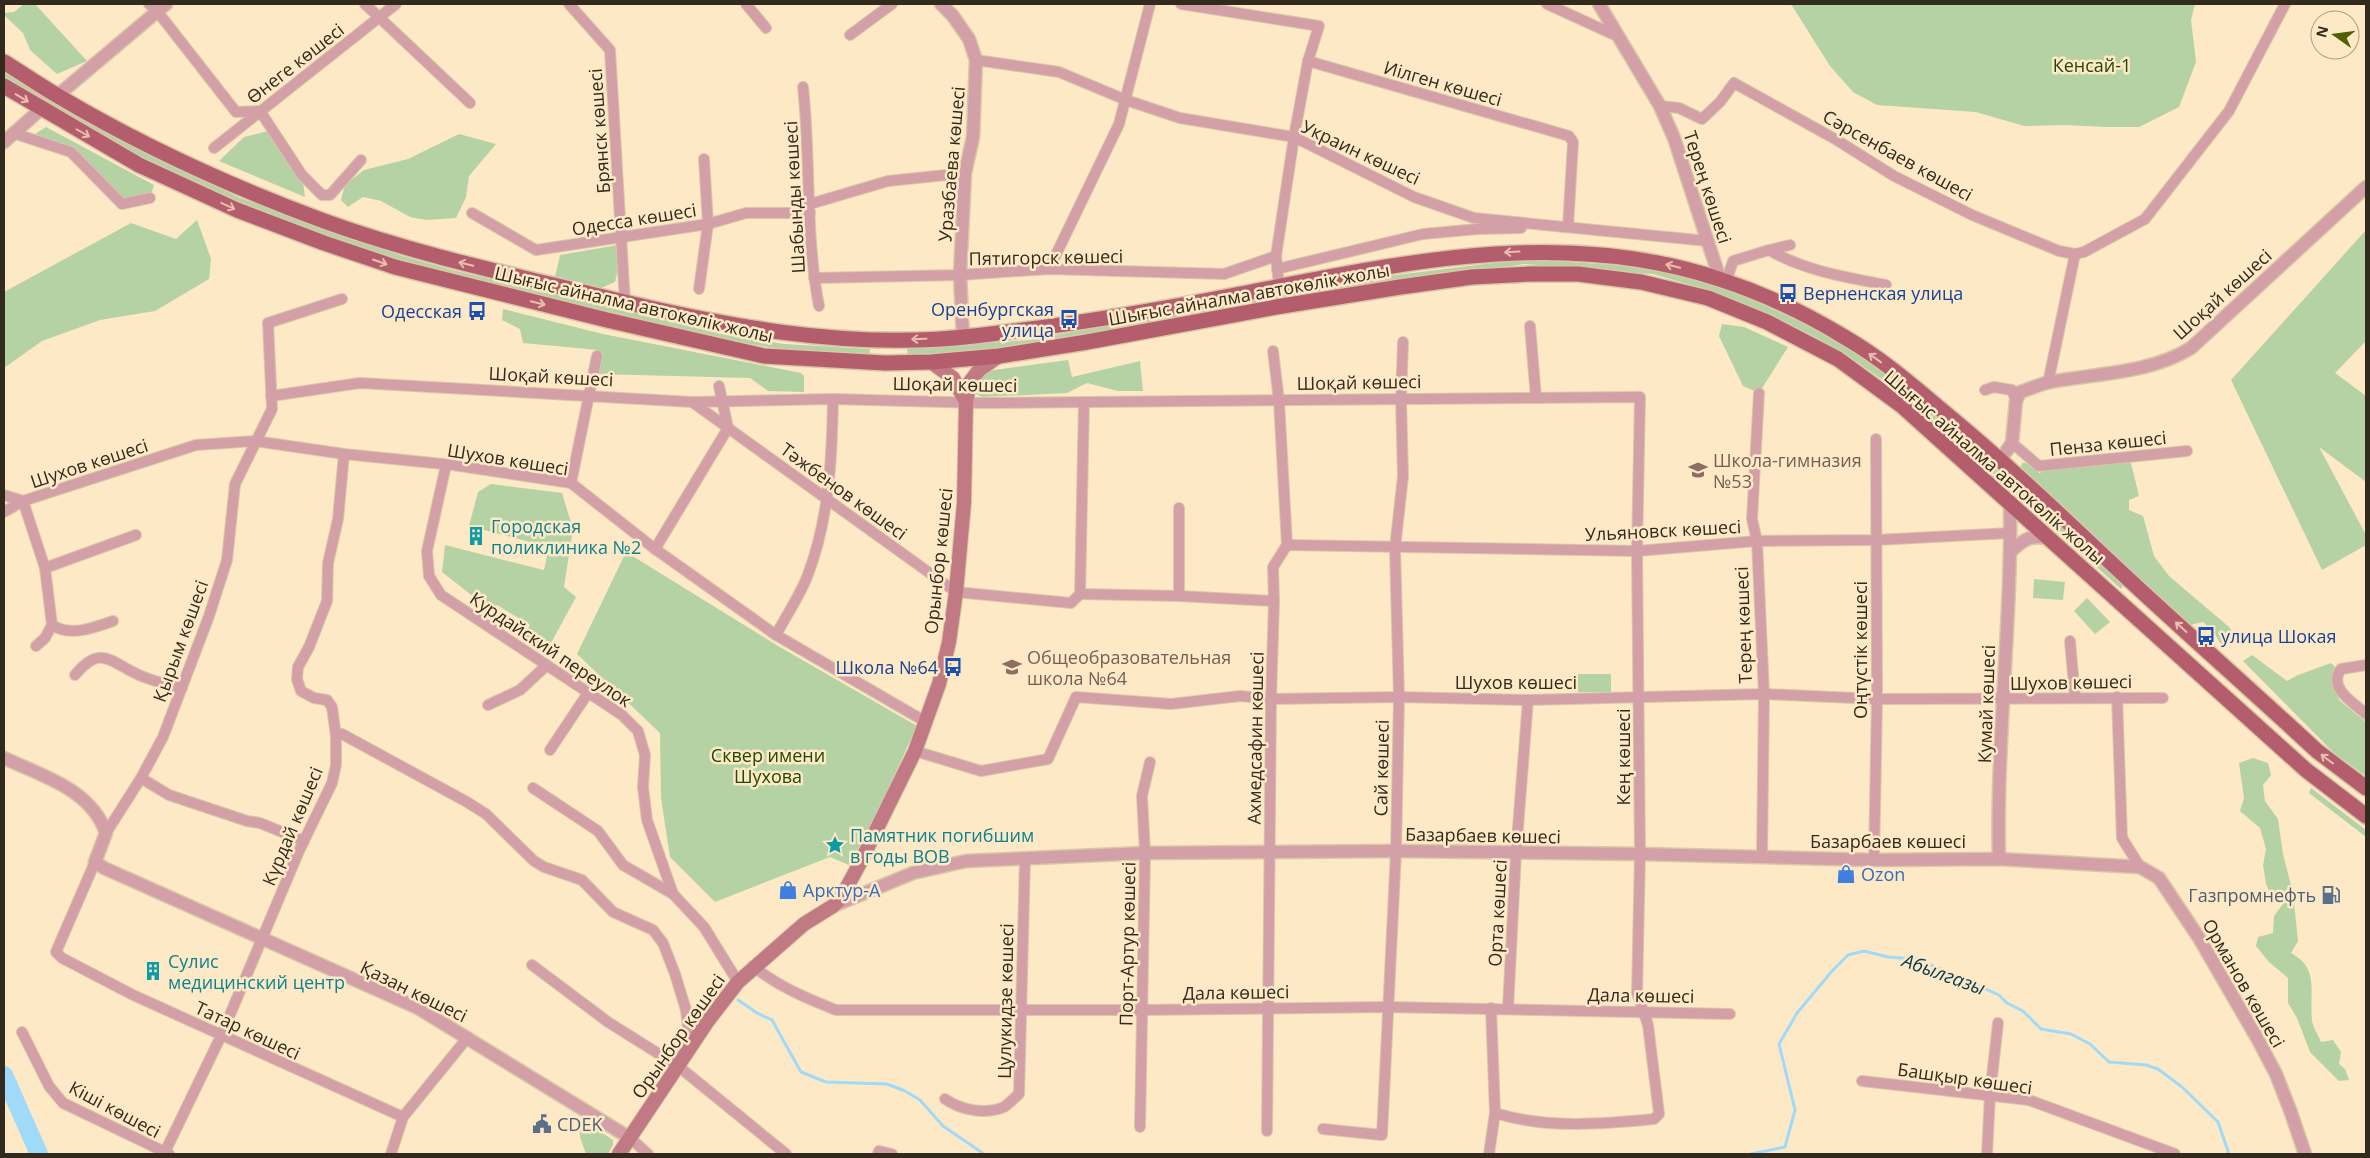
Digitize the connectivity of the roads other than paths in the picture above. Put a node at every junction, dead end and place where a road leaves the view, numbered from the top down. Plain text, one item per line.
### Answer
1 (365, 4) edge
2 (396, 4) edge
3 (569, 4) edge
4 (746, 4) edge
5 (892, 4) edge
6 (941, 4) edge
7 (1150, 4) edge
8 (1181, 4) edge
9 (1547, 4) edge
10 (1599, 4) edge
11 (2286, 4) edge
12 (157, 6) edge
13 (379, 17) junction
14 (766, 28) dead end
15 (850, 35) dead end
16 (1620, 38) junction
17 (976, 60) junction
18 (4, 62) edge
19 (1308, 62) junction
20 (4, 86) edge
21 (803, 87) dead end
22 (57, 96) junction
23 (1126, 100) junction
24 (470, 103) dead end
25 (1660, 106) junction
26 (41, 109) junction
27 (260, 111) junction
28 (8, 137) edge
29 (1294, 137) junction
30 (214, 148) dead end
31 (704, 159) dead end
32 (361, 160) dead end
33 (965, 173) junction
34 (2366, 188) edge
35 (150, 198) dead end
36 (810, 209) junction
37 (472, 213) dead end
38 (708, 224) junction
39 (1568, 227) junction
40 (622, 237) junction
41 (1708, 241) junction
42 (1790, 245) dead end
43 (1769, 250) junction
44 (2075, 254) junction
45 (1276, 256) junction
46 (1049, 269) junction
47 (1277, 269) junction
48 (960, 275) junction
49 (814, 278) junction
50 (1723, 280) junction
51 (1886, 285) dead end
52 (1279, 286) junction
53 (699, 289) dead end
54 (342, 299) dead end
55 (625, 303) junction
56 (819, 306) dead end
57 (1530, 326) dead end
58 (963, 338) junction
59 (1403, 342) dead end
60 (1273, 350) dead end
61 (597, 356) dead end
62 (999, 356) junction
63 (931, 362) junction
64 (2048, 383) junction
65 (719, 386) dead end
66 (1985, 390) dead end
67 (1759, 393) dead end
68 (589, 395) junction
69 (271, 396) junction
70 (1640, 397) joint
71 (1536, 398) junction
72 (833, 399) junction
73 (1401, 399) junction
74 (1279, 401) junction
75 (2016, 401) junction
76 (692, 402) junction
77 (724, 402) junction
78 (966, 402) junction
79 (1084, 402) junction
80 (728, 428) junction
81 (1876, 439) dead end
82 (255, 441) junction
83 (2012, 443) junction
84 (2187, 451) dead end
85 (344, 454) junction
86 (2001, 459) junction
87 (446, 465) junction
88 (570, 483) junction
89 (4, 495) edge
90 (825, 499) junction
91 (23, 501) junction
92 (2010, 503) junction
93 (1179, 508) dead end
94 (4, 512) edge
95 (2010, 533) junction
96 (136, 534) dead end
97 (2050, 538) junction
98 (1876, 540) junction
99 (1757, 541) junction
100 (1287, 545) junction
101 (1395, 548) junction
102 (655, 549) junction
103 (1637, 551) junction
104 (2011, 551) junction
105 (45, 568) junction
106 (956, 592) junction
107 (1080, 594) junction
108 (1179, 596) junction
109 (1274, 601) junction
110 (113, 620) dead end
111 (52, 625) junction
112 (776, 635) junction
113 (2070, 641) dead end
114 (36, 646) dead end
115 (547, 665) junction
116 (2366, 665) edge
117 (74, 675) dead end
118 (182, 688) junction
119 (588, 693) junction
120 (1764, 694) junction
121 (2117, 696) junction
122 (2075, 697) junction
123 (1399, 698) junction
124 (1639, 698) junction
125 (2163, 698) dead end
126 (1271, 699) junction
127 (1877, 699) junction
128 (2003, 699) junction
129 (1528, 700) junction
130 (488, 705) dead end
131 (2366, 714) edge
132 (926, 722) junction
133 (336, 736) junction
134 (550, 750) dead end
135 (915, 751) junction
136 (4, 758) edge
137 (1150, 762) dead end
138 (141, 778) junction
139 (533, 788) dead end
140 (2366, 788) edge
141 (2366, 816) edge
142 (106, 833) junction
143 (304, 842) junction
144 (1396, 851) junction
145 (1270, 852) junction
146 (1145, 853) junction
147 (1516, 853) junction
148 (1640, 854) junction
149 (1762, 857) junction
150 (1025, 858) junction
151 (1999, 859) junction
152 (1874, 860) junction
153 (95, 862) junction
154 (2140, 867) junction
155 (673, 894) junction
156 (833, 906) junction
157 (261, 939) junction
158 (56, 952) joint
159 (532, 965) dead end
160 (753, 966) junction
161 (738, 982) junction
162 (1267, 1008) junction
163 (1388, 1008) junction
164 (1491, 1008) junction
165 (1508, 1008) junction
166 (1020, 1009) junction
167 (1142, 1010) junction
168 (1642, 1012) junction
169 (1730, 1014) dead end
170 (1998, 1023) dead end
171 (22, 1032) dead end
172 (222, 1036) junction
173 (468, 1037) junction
174 (690, 1048) junction
175 (678, 1066) junction
176 (1862, 1081) dead end
177 (1990, 1095) junction
178 (945, 1099) dead end
179 (1495, 1113) junction
180 (403, 1117) junction
181 (1140, 1127) dead end
182 (1323, 1129) dead end
183 (1267, 1131) dead end
184 (630, 1138) junction
185 (166, 1154) edge
186 (391, 1154) edge
187 (619, 1154) edge
188 (648, 1154) edge
189 (786, 1154) edge
190 (878, 1154) edge
191 (892, 1154) edge
192 (1489, 1154) edge
193 (1987, 1154) edge
194 (2174, 1154) edge
195 (2305, 1154) edge

1 - 13 street
2 - 13 street, Өнеге көшесі
3 - 40 street, Брянск көшесі
4 - 14 street
5 - 15 street
6 - 17 street, Уразбаева көшесі
7 - 23 street
8 - 19 street
9 - 16 street
10 - 16 street, Терең көшесі
11 - 44 street
12 - 22 street
12 - 27 street
13 - 24 street
13 - 27 street, Өнеге көшесі
16 - 25 street, Терең көшесі
17 - 23 street, Украин көшесі
17 - 33 street, Уразбаева көшесі
18 - 22 main road, Шығыс айналма автокөлік жолы
19 - 29 street
19 - 39 street, Иілген көшесі
20 -> 26 main road, Шығыс айналма автокөлік жолы
21 - 36 street, Шабынды көшесі
55 -> 22 main road, Шығыс айналма автокөлік жолы
23 - 29 street, Украин көшесі
23 - 46 street
25 - 41 street, Терең көшесі
25 - 44 street, Сәрсенбаев көшесі
26 - 28 street
26 -> 63 main road, Шығыс айналма автокөлік жолы
27 - 30 street, Өнеге көшесі
27 - 32 street
28 - 35 street
29 - 39 street, Украин көшесі
29 - 45 street
31 - 38 street
33 - 36 street, Одесса көшесі
33 - 48 street, Уразбаева көшесі
34 - 64 street, Шоқай көшесі
36 - 38 street, Одесса көшесі
36 - 49 street, Шабынды көшесі
37 - 40 street, Одесса көшесі
38 - 40 street, Одесса көшесі
38 - 53 street
39 - 41 street, Украин көшесі
39 - 47 street
40 - 55 street, Брянск көшесі
41 - 50 street, Терең көшесі
42 - 43 street
43 - 50 street
43 - 51 street
44 - 64 street
45 - 46 street, Пятигорск көшесі
45 - 47 street
46 - 48 street, Пятигорск көшесі
47 - 52 street
48 - 49 street, Пятигорск көшесі
48 - 58 street, Уразбаева көшесі
49 - 56 street, Шабынды көшесі
50 -> 52 main road, Шығыс айналма автокөлік жолы
86 -> 50 main road, Шығыс айналма автокөлік жолы
52 - 58 main road, Шығыс айналма автокөлік жолы
54 - 69 street, Қырым көшесі
58 -> 55 main road, Шығыс айналма автокөлік жолы
57 - 71 street
59 - 73 street, Сай көшесі
60 - 74 street
61 - 68 street
62 - 63 main road, Шығыс айналма автокөлік жолы
62 - 78 main road
62 - 92 main road, Шығыс айналма автокөлік жолы
63 - 78 main road
64 - 75 street
65 - 77 street
66 - 75 street
67 - 99 street, Терең көшесі
68 - 69 street, Шоқай көшесі
68 - 76 street, Шоқай көшесі
68 - 88 street
69 - 82 street, Қырым көшесі
70 - 71 street, Шоқай көшесі
70 - 103 street, Кең көшесі
71 - 73 street, Шоқай көшесі
72 - 77 street, Шоқай көшесі
72 - 78 street, Шоқай көшесі
72 - 90 street
73 - 74 street, Шоқай көшесі
73 - 101 street, Сай көшесі
74 - 79 street, Шоқай көшесі
74 - 100 street
75 - 83 street
76 - 77 street, Шоқай көшесі
76 - 80 street, Тәжбенов көшесі
77 - 80 street
78 - 79 street, Шоқай көшесі
78 - 106 main road, Орынбор көшесі
79 - 107 street
80 - 90 street, Тәжбенов көшесі
80 - 102 street
81 - 98 street, Оңтүстік көшесі
82 - 85 street, Шухов көшесі
82 - 91 street, Шухов көшесі
82 - 118 street, Қырым көшесі
83 - 84 street, Пенза көшесі
83 - 86 street
85 - 87 street, Шухов көшесі
85 - 133 street, Күрдай көшесі
140 -> 86 main road, Шығыс айналма автокөлік жолы
87 - 88 street, Шухов көшесі
87 - 115 street, Курдайский переулок
88 - 102 street, Шухов көшесі
89 - 91 street, Шухов көшесі
90 - 106 street, Тәжбенов көшесі
90 - 112 street
91 - 94 street, Шухов көшесі
91 - 105 street
92 - 95 street, Кумай көшесі
92 - 97 main road, Шығыс айналма автокөлік жолы
93 - 108 street
95 - 98 street, Ульяновск көшесі
95 - 104 street, Кумай көшесі
96 - 105 street
97 - 104 street
97 - 141 main road, Шығыс айналма автокөлік жолы
98 - 99 street, Ульяновск көшесі
98 - 127 street, Оңтүстік көшесі
99 - 103 street, Ульяновск көшесі
99 - 120 street, Терең көшесі
100 - 101 street, Ульяновск көшесі
100 - 109 street, Ахмедсафин көшесі
101 - 103 street, Ульяновск көшесі
101 - 123 street, Сай көшесі
102 - 112 street, Шухов көшесі
103 - 124 street, Кең көшесі
104 - 128 street, Кумай көшесі
105 - 111 street
106 - 107 street, Тәжбенов көшесі
106 - 132 main road, Орынбор көшесі
107 - 108 street
108 - 109 street
109 - 126 street, Ахмедсафин көшесі
110 - 111 street
111 - 114 street
112 - 132 street, Шухов көшесі
113 - 122 street
115 - 119 street, Курдайский переулок
115 - 130 street
116 - 131 street
117 - 118 street
118 - 138 street, Қырым көшесі
119 - 134 street
119 - 155 street, Курдайский переулок
120 - 124 street, Шухов көшесі
120 - 127 street, Шухов көшесі
120 - 149 street, Терең көшесі
121 - 122 street, Шухов көшесі
121 - 125 street, Шухов көшесі
121 - 154 street, Орманов көшесі
122 - 128 street, Шухов көшесі
123 - 126 street, Шухов көшесі
123 - 129 street, Шухов көшесі
123 - 144 street, Сай көшесі
124 - 129 street, Шухов көшесі
124 - 148 street, Кең көшесі
126 - 135 street, Шухов көшесі
126 - 145 street, Ахмедсафин көшесі
127 - 128 street, Шухов көшесі
127 - 152 street, Оңтүстік көшесі
128 - 151 street, Кумай көшесі
129 - 147 street, Орта көшесі
132 - 135 main road, Орынбор көшесі
133 - 143 street, Күрдай көшесі
133 - 174 street
135 - 156 main road, Орынбор көшесі
136 - 142 street
137 - 146 street, Порт-Артур көшесі
138 - 142 street, Қырым көшесі
138 - 143 street
139 - 155 street
142 - 153 street, Қырым көшесі
143 - 157 street, Күрдай көшесі
144 - 145 street, Базарбаев көшесі
144 - 147 street, Базарбаев көшесі
144 - 163 street, Сай көшесі
145 - 146 street, Базарбаев көшесі
145 - 162 street, Ахмедсафин көшесі
146 - 150 street, Базарбаев көшесі
146 - 167 street, Порт-Артур көшесі
147 - 148 street, Базарбаев көшесі
147 - 165 street, Орта көшесі
148 - 149 street, Базарбаев көшесі
148 - 168 street, Кең көшесі
149 - 152 street, Базарбаев көшесі
150 - 156 street, Базарбаев көшесі
150 - 166 street, Цулукидзе көшесі
151 - 152 street, Базарбаев көшесі
151 - 154 street, Базарбаев көшесі
153 - 157 street, Қазан көшесі
153 - 158 street, Қырым көшесі
154 - 195 street, Орманов көшесі
155 - 161 street
156 - 160 main road, Орынбор көшесі
157 - 172 street, Күрдай көшесі
157 - 173 street, Қазан көшесі
158 - 172 street, Татар көшесі
159 - 175 street
160 - 161 main road, Орынбор көшесі
160 - 166 street, Дала көшесі
161 - 174 main road, Орынбор көшесі
162 - 163 street, Дала көшесі
162 - 167 street, Дала көшесі
162 - 183 street, Ахмедсафин көшесі
163 - 164 street, Дала көшесі
163 - 182 street, Сай көшесі
164 - 165 street, Дала көшесі
164 - 179 street
165 - 168 street, Дала көшесі
166 - 167 street, Дала көшесі
166 - 178 street, Цулукидзе көшесі
167 - 181 street, Порт-Артур көшесі
168 - 169 street, Дала көшесі
168 - 179 street, Кең көшесі
170 - 177 street
171 - 185 street, Кіші көшесі
172 - 180 street, Татар көшесі
172 - 185 street, Күрдай көшесі
173 - 180 street
173 - 184 street, Қазан көшесі
174 - 175 main road, Орынбор көшесі
175 - 184 main road, Орынбор көшесі
175 - 189 street
176 - 177 street, Башқыр көшесі
177 - 193 street
177 - 194 street, Башқыр көшесі
179 - 192 street
180 - 186 street
184 - 187 main road, Орынбор көшесі
184 - 188 street, Қазан көшесі
190 - 191 street

